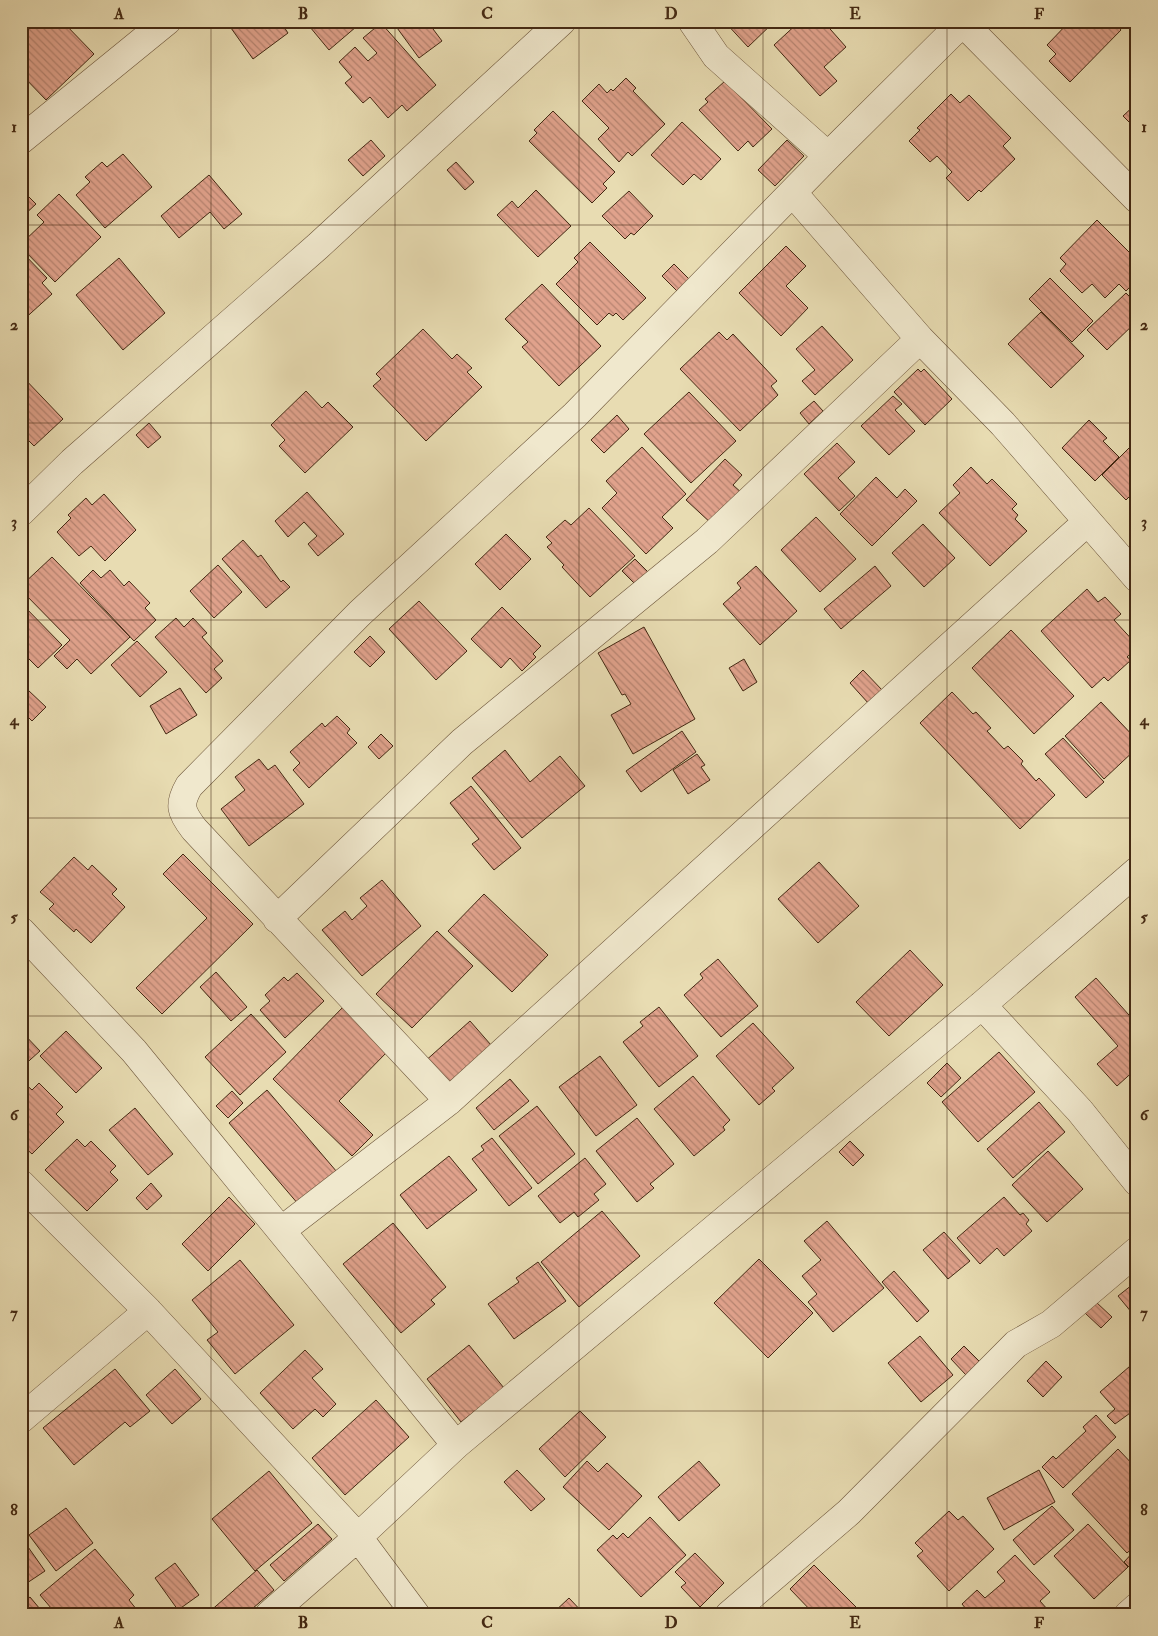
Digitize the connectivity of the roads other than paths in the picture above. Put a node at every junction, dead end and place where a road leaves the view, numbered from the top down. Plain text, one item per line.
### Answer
1 (168, 21) edge
2 (562, 21) edge
3 (692, 21) edge
4 (963, 22) edge
5 (26, 127) edge
6 (828, 156) junction
7 (793, 193) junction
8 (1137, 199) edge
9 (920, 339) junction
10 (21, 512) edge
11 (1087, 522) junction
12 (1137, 578) edge
13 (1137, 871) edge
14 (277, 918) junction
15 (21, 931) edge
16 (982, 1005) junction
17 (449, 1101) junction
18 (1137, 1182) edge
19 (21, 1184) edge
20 (282, 1230) junction
21 (1137, 1251) edge
22 (148, 1311) junction
23 (21, 1419) edge
24 (456, 1445) junction
25 (358, 1537) junction
26 (1137, 1607) edge
27 (269, 1615) edge
28 (416, 1615) edge
29 (729, 1615) edge
30 (1128, 1615) edge

1 - 5 street
2 - 10 street
3 - 6 street
4 - 6 street
4 - 8 street
6 - 7 street
7 - 9 street
7 - 14 street
9 - 11 street
9 - 14 street
11 - 12 street
11 - 17 street
13 - 16 street
14 - 17 street
15 - 20 street
16 - 18 street
16 - 24 street
17 - 20 street
19 - 22 street
20 - 24 street
21 - 29 street
22 - 23 street
22 - 25 street
24 - 25 street
25 - 27 street
25 - 28 street
26 - 30 street

